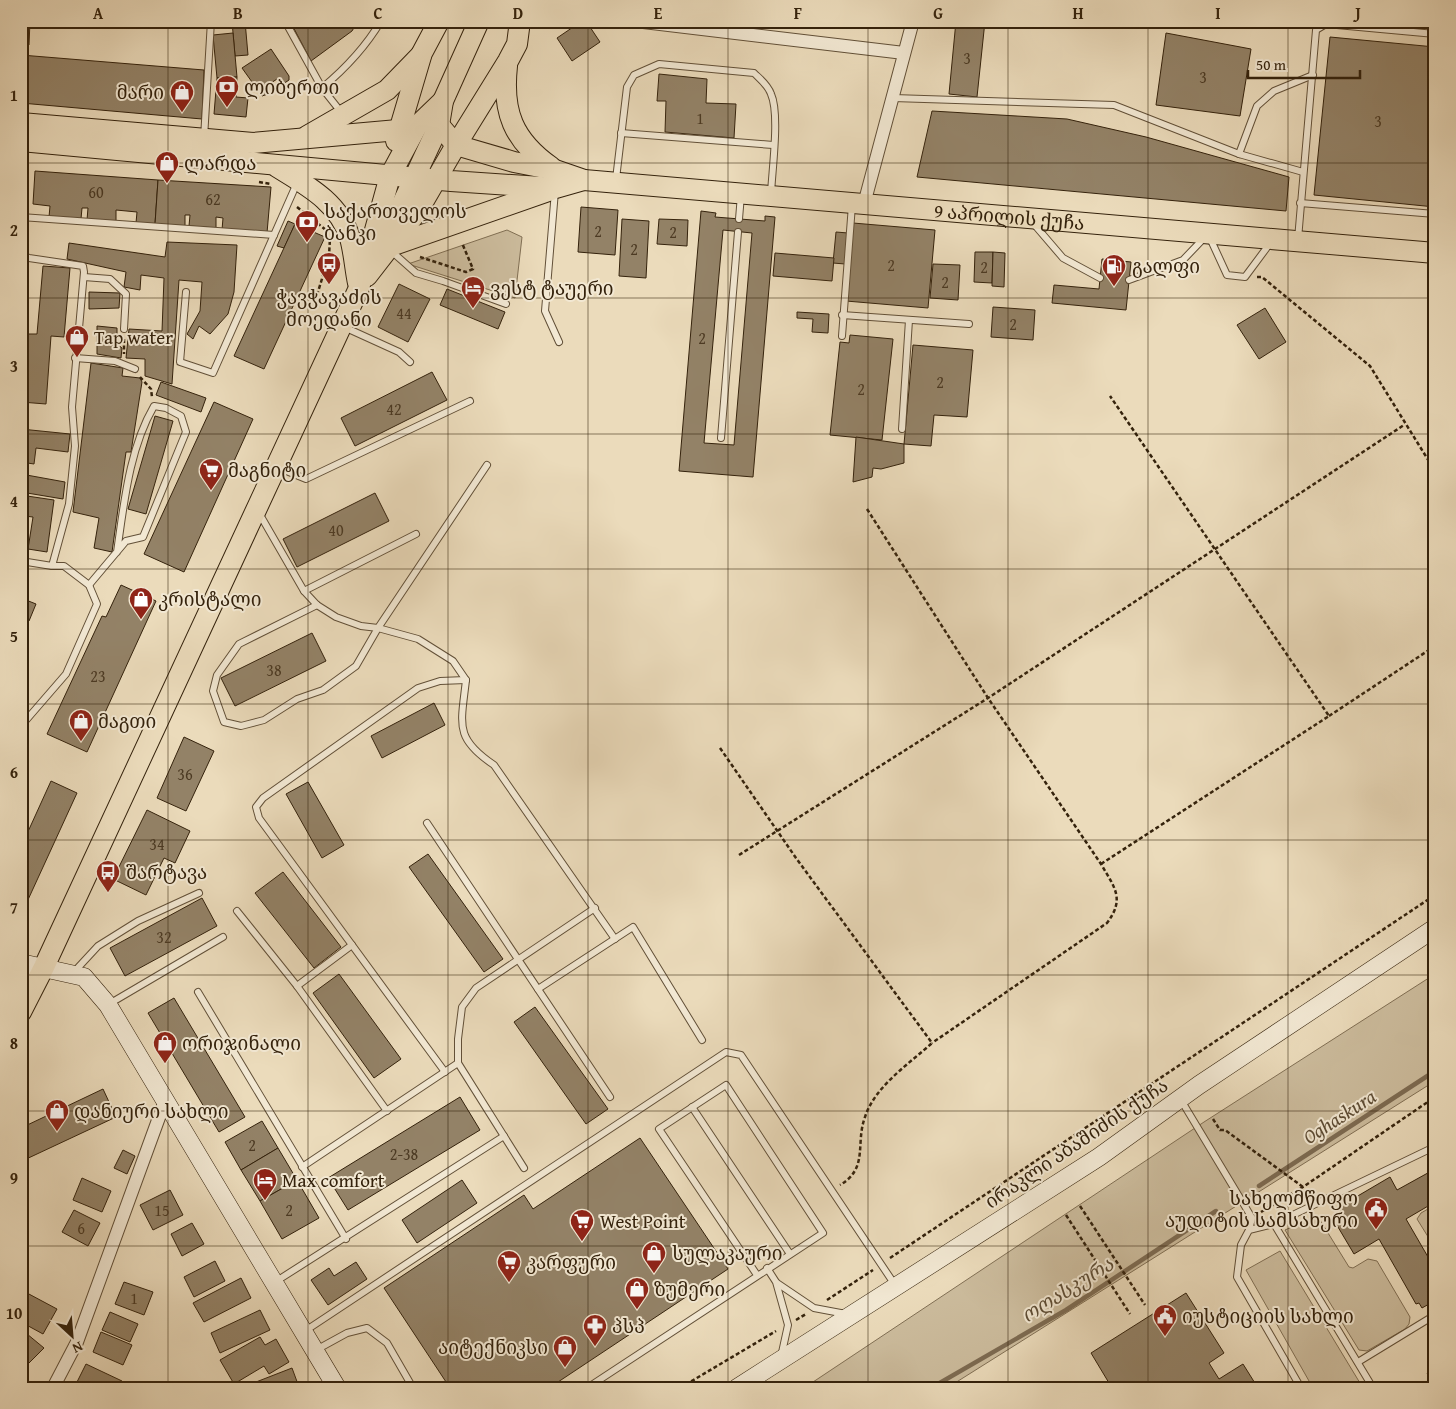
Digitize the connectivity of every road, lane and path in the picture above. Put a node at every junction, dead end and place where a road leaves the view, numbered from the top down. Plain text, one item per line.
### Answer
1 (211, 21) edge
2 (285, 21) edge
3 (380, 21) edge
4 (439, 21) edge
5 (479, 21) edge
6 (520, 21) edge
7 (635, 21) edge
8 (913, 21) edge
9 (721, 26) edge
10 (1435, 34) edge
11 (422, 53) junction
12 (904, 53) junction
13 (508, 62) junction
14 (1313, 75) junction
15 (322, 88) junction
16 (893, 98) junction
17 (443, 101) junction
18 (344, 115) junction
19 (439, 125) junction
20 (408, 128) junction
21 (621, 133) junction
22 (22, 135) edge
23 (204, 139) junction
24 (300, 140) junction
25 (456, 145) junction
26 (773, 145) junction
27 (1239, 154) junction
28 (271, 163) junction
29 (1303, 172) junction
30 (390, 176) junction
31 (426, 178) junction
32 (555, 179) junction
33 (298, 180) junction
34 (252, 181) dead end
35 (616, 183) junction
36 (741, 194) junction
37 (770, 196) junction
38 (289, 201) junction
39 (1300, 203) junction
40 (858, 204) junction
41 (1435, 214) edge
42 (21, 216) edge
43 (1029, 218) junction
44 (739, 219) dead end
45 (738, 232) dead end
46 (1208, 233) junction
47 (274, 235) junction
48 (1273, 239) junction
49 (1298, 241) junction
50 (462, 243) dead end
51 (388, 247) junction
52 (1435, 253) edge
53 (21, 254) edge
54 (420, 257) dead end
55 (84, 277) junction
56 (1244, 277) junction
57 (1100, 278) dead end
58 (1130, 280) dead end
59 (359, 288) junction
60 (186, 292) dead end
61 (317, 295) dead end
62 (506, 304) dead end
63 (842, 316) junction
64 (909, 320) junction
65 (969, 324) dead end
66 (342, 325) junction
67 (124, 330) joint
68 (842, 336) dead end
69 (559, 342) dead end
70 (76, 358) junction
71 (410, 362) dead end
72 (125, 365) junction
73 (135, 369) joint
74 (1110, 396) dead end
75 (470, 401) dead end
76 (154, 406) junction
77 (1404, 425) junction
78 (902, 429) dead end
79 (721, 438) dead end
80 (487, 465) dead end
81 (276, 466) junction
82 (1435, 471) edge
83 (256, 509) junction
84 (867, 509) dead end
85 (416, 534) dead end
86 (1215, 549) junction
87 (117, 552) junction
88 (21, 560) edge
89 (52, 566) junction
90 (89, 585) junction
91 (304, 591) junction
92 (317, 605) junction
93 (378, 628) junction
94 (1435, 646) edge
95 (466, 680) junction
96 (988, 698) junction
97 (1329, 716) junction
98 (21, 726) edge
99 (720, 748) dead end
100 (21, 769) edge
101 (21, 792) edge
102 (427, 823) dead end
103 (778, 831) junction
104 (739, 855) dead end
105 (1101, 864) junction
106 (200, 893) dead end
107 (1435, 895) edge
108 (595, 908) junction
109 (238, 911) dead end
110 (1435, 928) edge
111 (223, 937) dead end
112 (615, 939) junction
113 (352, 945) junction
114 (518, 959) junction
115 (21, 963) edge
116 (44, 967) junction
117 (72, 974) junction
118 (297, 986) junction
119 (538, 989) junction
120 (198, 992) dead end
121 (108, 1004) junction
122 (21, 1012) edge
123 (702, 1040) dead end
124 (932, 1043) junction
125 (458, 1063) junction
126 (445, 1072) junction
127 (610, 1097) dead end
128 (1435, 1097) edge
129 (1180, 1098) junction
130 (165, 1101) junction
131 (692, 1107) junction
132 (387, 1111) junction
133 (1213, 1119) dead end
134 (504, 1136) junction
135 (1435, 1140) edge
136 (302, 1167) junction
137 (524, 1168) dead end
138 (1303, 1187) junction
139 (832, 1190) junction
140 (1080, 1206) dead end
141 (1066, 1215) dead end
142 (1252, 1218) junction
143 (1274, 1224) junction
144 (1249, 1230) junction
145 (346, 1239) junction
146 (790, 1254) junction
147 (881, 1264) junction
148 (767, 1268) junction
149 (757, 1275) junction
150 (776, 1282) junction
151 (274, 1283) junction
152 (896, 1287) junction
153 (1145, 1305) dead end
154 (814, 1308) junction
155 (1130, 1314) dead end
156 (851, 1315) junction
157 (1435, 1315) edge
158 (788, 1326) junction
159 (304, 1332) junction
160 (315, 1351) junction
161 (780, 1360) junction
162 (1358, 1362) junction
163 (53, 1388) edge
164 (337, 1388) edge
165 (413, 1388) edge
166 (587, 1388) edge
167 (680, 1388) edge
168 (737, 1388) edge
169 (1301, 1388) edge
170 (1373, 1388) edge

1 - 23 lane
2 - 15 lane
3 - 15 lane
4 - 11 main road
5 - 17 main road
6 - 13 main road
7 - 9 street
8 - 12 street
9 - 12 street
10 - 14 lane
11 - 18 main road
11 - 20 main road
12 - 16 street
13 - 25 main road
13 - 32 main road
14 - 27 lane
14 - 29 lane
15 - 18 lane
16 - 27 lane
16 - 40 street
17 - 19 main road
17 - 20 main road
18 - 24 main road
19 - 25 main road
19 - 31 main road
20 - 24 main road
20 - 30 main road
21 - 26 lane
21 - 26 lane
21 - 35 lane
22 - 23 main road
22 - 28 main road
22 - 42 lane
23 - 24 main road
25 - 31 main road
25 - 32 main road
26 - 37 lane
27 - 29 lane
28 - 30 main road
28 - 33 main road
29 - 39 lane
30 - 31 main road
30 - 59 main road
31 - 32 main road
31 - 51 main road
32 - 35 main road, 9 აპრილის ქუჩა
32 - 51 main road
32 - 69 lane
33 - 38 lane
33 - 59 main road
34 - 38 path
35 - 36 main road, 9 აპრილის ქუჩა
36 - 37 main road, 9 აპრილის ქუჩა
36 - 44 lane
37 - 40 main road, 9 აპრილის ქუჩა
38 - 47 lane
38 - 61 path
39 - 41 lane
39 - 49 lane
40 - 43 main road, 9 აპრილის ქუჩა
40 - 63 lane
42 - 47 lane
43 - 46 main road, 9 აპრილის ქუჩა
43 - 57 lane
45 - 79 lane
46 - 48 main road, 9 აპრილის ქუჩა
46 - 56 lane
46 - 58 lane
47 - 60 lane
48 - 49 main road, 9 აპრილის ქუჩა
48 - 56 lane
49 - 52 main road, 9 აპრილის ქუჩა
50 - 54 path
51 - 59 main road
51 - 62 lane
53 - 55 lane
55 - 67 lane
55 - 70 lane
56 - 77 path
59 - 66 main road
63 - 64 lane
63 - 68 lane
64 - 65 lane
64 - 78 lane
66 - 71 lane
66 - 81 main road
67 - 72 path
70 - 72 lane
70 - 89 lane
72 - 73 lane
73 - 76 path
74 - 86 path
75 - 81 lane
76 - 87 lane
76 - 87 lane
77 - 82 path
77 - 86 path
80 - 93 lane
81 - 83 main road
83 - 91 lane
83 - 116 main road
84 - 96 path
85 - 91 lane
86 - 96 path
86 - 97 path
87 - 90 lane
88 - 89 lane
89 - 90 lane
90 - 98 lane
91 - 92 lane
92 - 93 lane
92 - 93 lane
93 - 95 lane
94 - 97 path
95 - 108 lane
95 - 113 lane
96 - 103 path
96 - 105 path
97 - 105 path
99 - 103 path
100 - 101 lane
102 - 114 lane
103 - 104 path
103 - 124 path
105 - 124 path
106 - 117 lane
107 - 147 path
108 - 112 lane
108 - 114 lane
109 - 118 lane
110 - 129 main road, ირაკლი აბაშიძის ქუჩა
111 - 121 lane
112 - 119 lane
112 - 123 lane
113 - 118 lane
113 - 126 lane
114 - 119 lane
114 - 125 lane
115 - 116 main road
116 - 117 main road
116 - 122 main road
117 - 121 main road
118 - 132 lane
119 - 127 lane
120 - 136 lane
121 - 130 main road
124 - 139 path
125 - 126 lane
125 - 134 lane
126 - 132 lane
128 - 138 path
129 - 142 lane
129 - 152 main road, ირაკლი აბაშიძის ქუჩა
130 - 151 main road
130 - 163 street
131 - 146 lane
131 - 146 lane
131 - 149 lane
132 - 136 lane
133 - 138 path
134 - 137 lane
134 - 145 lane
135 - 143 lane
136 - 145 lane
138 - 142 path
139 - 147 lane
139 - 159 lane
140 - 153 path
141 - 155 path
142 - 144 lane
143 - 144 lane
143 - 162 lane
144 - 169 lane
145 - 151 lane
146 - 148 lane
147 - 152 lane
147 - 154 path
148 - 149 lane
148 - 150 lane
149 - 166 lane
150 - 154 lane
150 - 158 lane
151 - 159 main road
152 - 156 main road, ირაკლი აბაშიძის ქუჩა
154 - 156 lane
154 - 158 path
156 - 161 main road, ირაკლი აბაშიძის ქუჩა
157 - 162 lane
158 - 161 lane
158 - 167 path
159 - 160 main road
160 - 164 main road
160 - 165 lane
161 - 168 main road, ირაკლი აბაშიძის ქუჩა
162 - 170 lane

